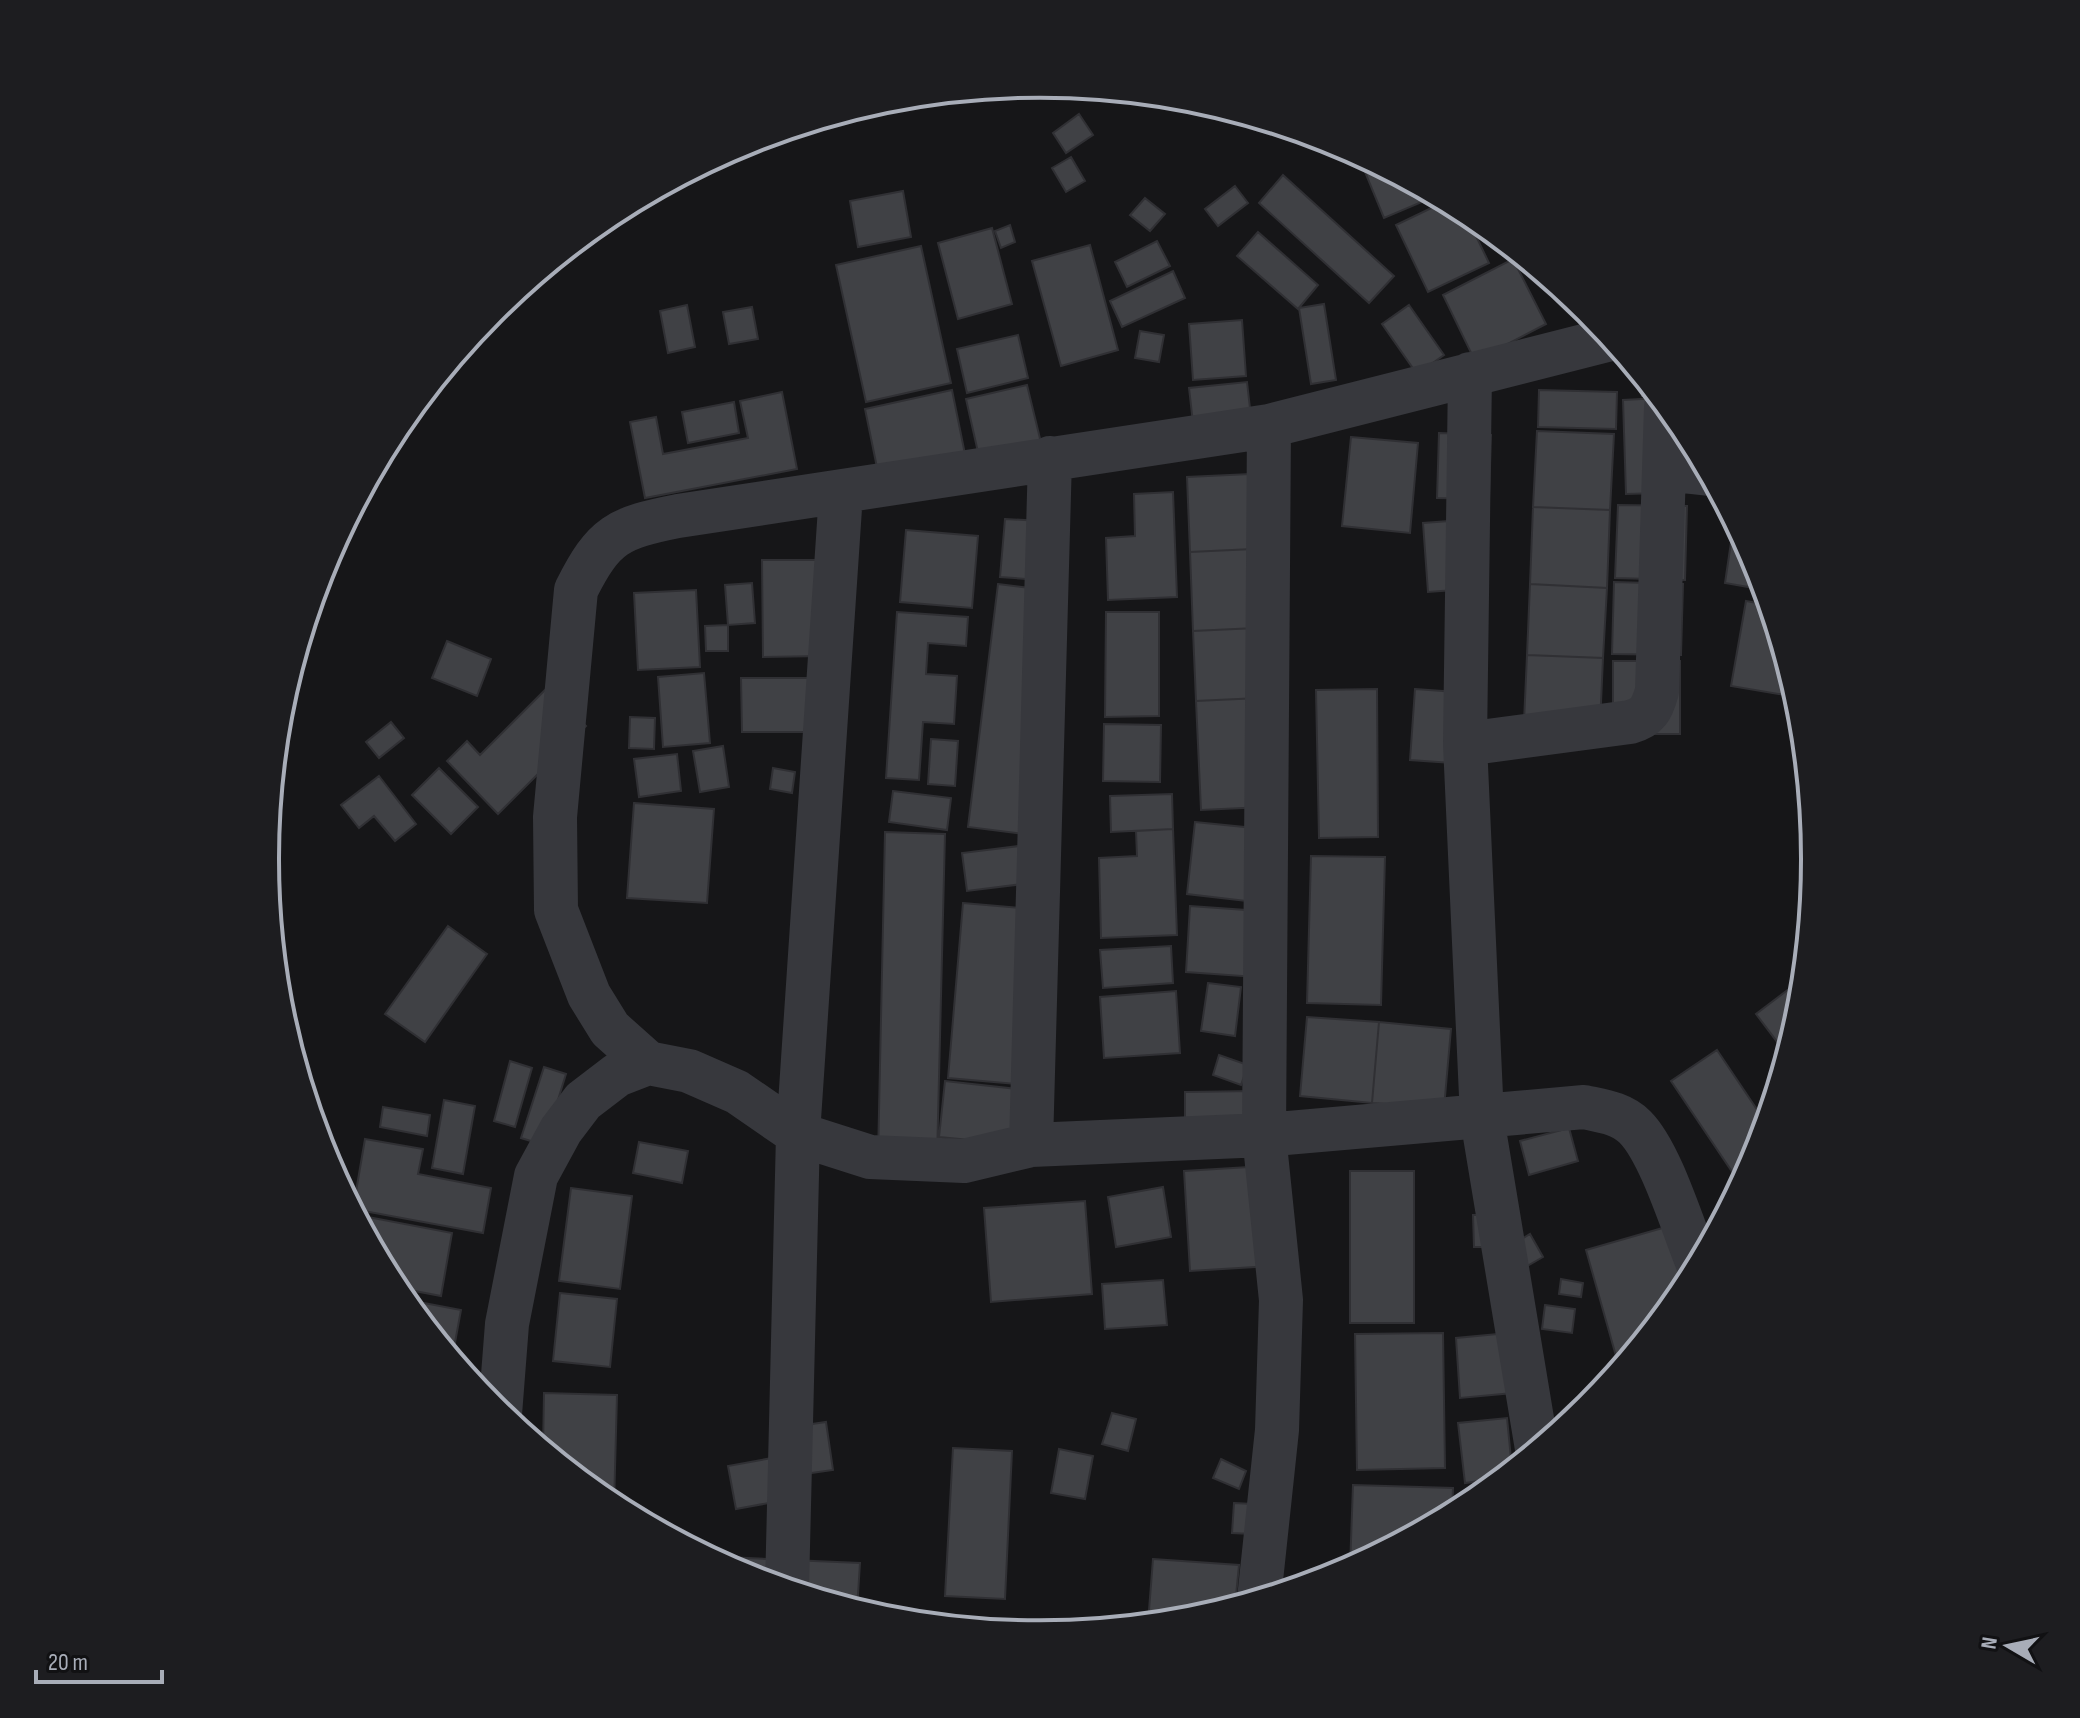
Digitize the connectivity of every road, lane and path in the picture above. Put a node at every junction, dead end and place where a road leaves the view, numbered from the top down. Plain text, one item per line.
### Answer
1 (1598, 342) edge
2 (1470, 374) junction
3 (1269, 426) junction
4 (1665, 426) edge
5 (1050, 458) junction
6 (1664, 469) junction
7 (1695, 472) edge
8 (841, 493) junction
9 (1465, 744) junction
10 (648, 1063) junction
11 (1482, 1118) junction
12 (798, 1134) junction
13 (1264, 1135) junction
14 (1031, 1145) junction
15 (1692, 1251) edge
16 (501, 1396) edge
17 (1535, 1437) edge
18 (787, 1577) edge
19 (1260, 1587) edge

1 - 2 street
2 - 3 street
2 - 9 street
3 - 5 street
3 - 13 street
4 - 6 street
5 - 8 street
5 - 14 street
6 - 7 street
6 - 9 street
8 - 10 street
8 - 12 street
9 - 11 street
10 - 12 street
10 - 16 street
11 - 13 street
11 - 15 street
11 - 17 street
12 - 14 street
12 - 18 street
13 - 14 street
13 - 19 street

